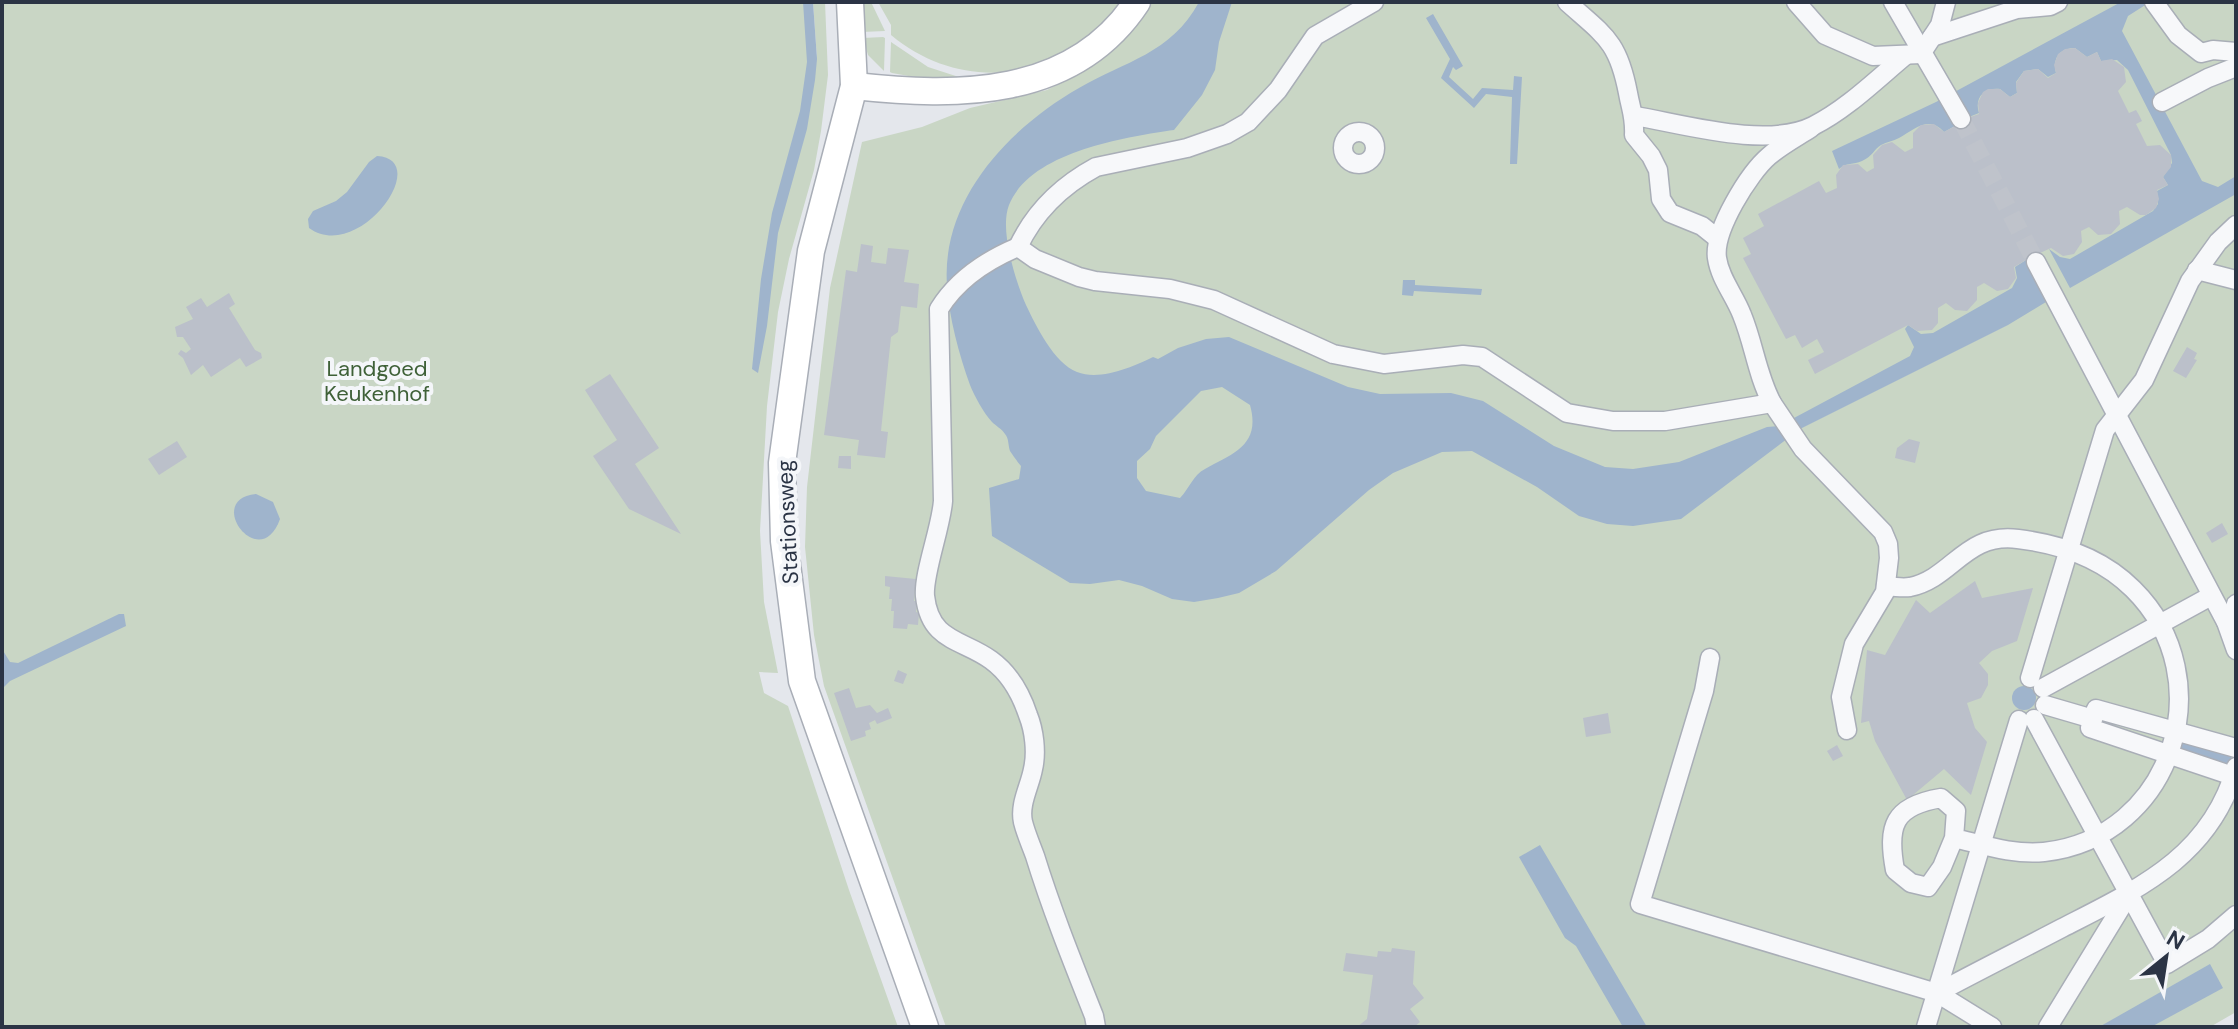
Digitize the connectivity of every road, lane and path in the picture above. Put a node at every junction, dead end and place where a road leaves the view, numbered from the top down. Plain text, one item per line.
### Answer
1 (850, 2) edge
2 (1137, 2) edge
3 (1374, 2) edge
4 (1567, 2) edge
5 (1796, 2) edge
6 (1893, 2) edge
7 (1946, 2) edge
8 (2058, 2) edge
9 (2154, 2) edge
10 (2017, 5) edge
11 (1932, 37) junction
12 (2236, 52) edge
13 (2201, 53) junction
14 (1914, 54) junction
15 (2236, 67) edge
16 (2208, 78) junction
17 (854, 86) junction
18 (2162, 102) dead end
19 (1635, 116) junction
20 (1961, 119) tunnel mouth
21 (1811, 128) junction
22 (2236, 225) edge
23 (1717, 238) junction
24 (1016, 248) junction
25 (2036, 262) tunnel mouth
26 (2197, 270) junction
27 (2236, 280) edge
28 (1774, 406) junction
29 (2116, 417) junction
30 (2070, 550) junction
31 (1886, 586) junction
32 (2211, 596) junction
33 (2236, 604) edge
34 (2226, 622) junction
35 (2160, 625) junction
36 (2236, 650) edge
37 (1710, 658) dead end
38 (2034, 702) junction
39 (2093, 719) junction
40 (1847, 730) dead end
41 (2177, 730) junction
42 (2236, 748) edge
43 (2168, 755) junction
44 (2235, 774) edge
45 (2098, 836) junction
46 (1954, 838) junction
47 (1982, 845) junction
48 (2129, 894) junction
49 (2236, 915) edge
50 (1937, 993) junction
51 (925, 1027) edge
52 (1096, 1027) edge
53 (1926, 1027) edge
54 (1992, 1027) edge
55 (2048, 1027) edge

1 - 17 main road, Stationsweg
2 - 17 main road
3 - 24 street
4 - 19 street
5 - 14 street
6 - 14 street
7 - 11 street
8 - 10 street
9 - 13 street
10 - 11 street
11 - 14 street
12 - 13 street
13 - 16 street
14 - 20 street
14 - 21 street
15 - 16 street
16 - 18 street
17 - 51 main road, Stationsweg
19 - 21 street
19 - 23 street
21 - 23 street
22 - 26 street
23 - 28 street
24 - 28 street
24 - 52 street
25 - 29 street
26 - 27 street
26 - 29 street
28 - 31 street
29 - 30 street
29 - 32 street
30 - 31 street
30 - 35 street
30 - 38 street
31 - 40 street
32 - 34 street
32 - 35 street
33 - 34 street
34 - 36 street
35 - 38 street
35 - 41 street
37 - 50 street
38 - 39 street
38 - 45 street
38 - 47 street
39 - 41 street
39 - 43 street
41 - 42 street
41 - 43 street
43 - 44 street
43 - 45 street
44 - 48 street
45 - 47 street
45 - 48 street
46 - 46 street
46 - 47 street
47 - 50 street
48 - 49 street
48 - 50 street
48 - 55 street
50 - 53 street
50 - 54 street

